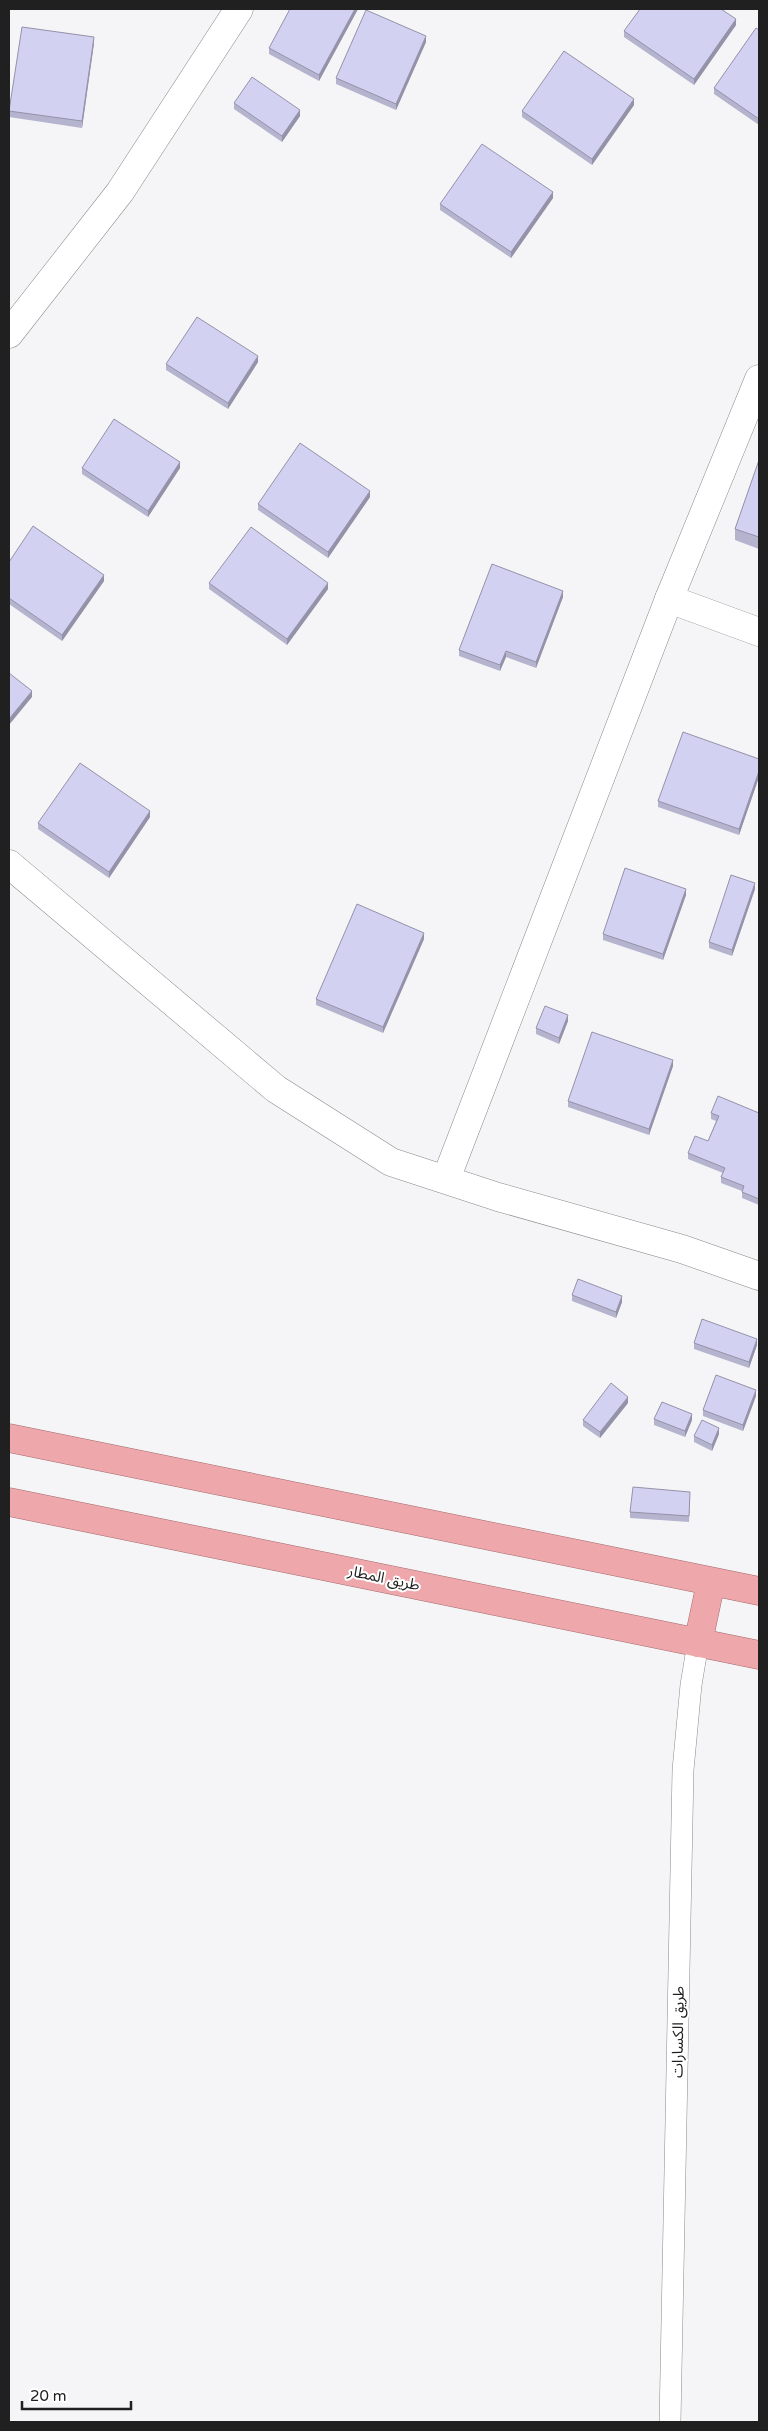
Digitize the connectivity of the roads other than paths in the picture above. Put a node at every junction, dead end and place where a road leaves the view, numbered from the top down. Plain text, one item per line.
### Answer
1 (239, 9) edge
2 (9, 334) edge
3 (759, 379) edge
4 (669, 599) junction
5 (759, 632) edge
6 (9, 864) edge
7 (446, 1178) junction
8 (759, 1276) edge
9 (9, 1438) edge
10 (9, 1502) edge
11 (711, 1582) junction
12 (759, 1591) edge
13 (698, 1643) junction
14 (759, 1655) edge
15 (670, 2422) edge

1 - 2 street
3 - 4 street
4 - 5 street
4 - 7 street
6 - 7 street
7 - 8 street
9 - 11 highway
10 - 13 highway, طريق المطار
11 - 12 highway
11 - 13 highway
13 - 14 highway, طريق المطار
13 - 15 lane, طريق الكسارات

